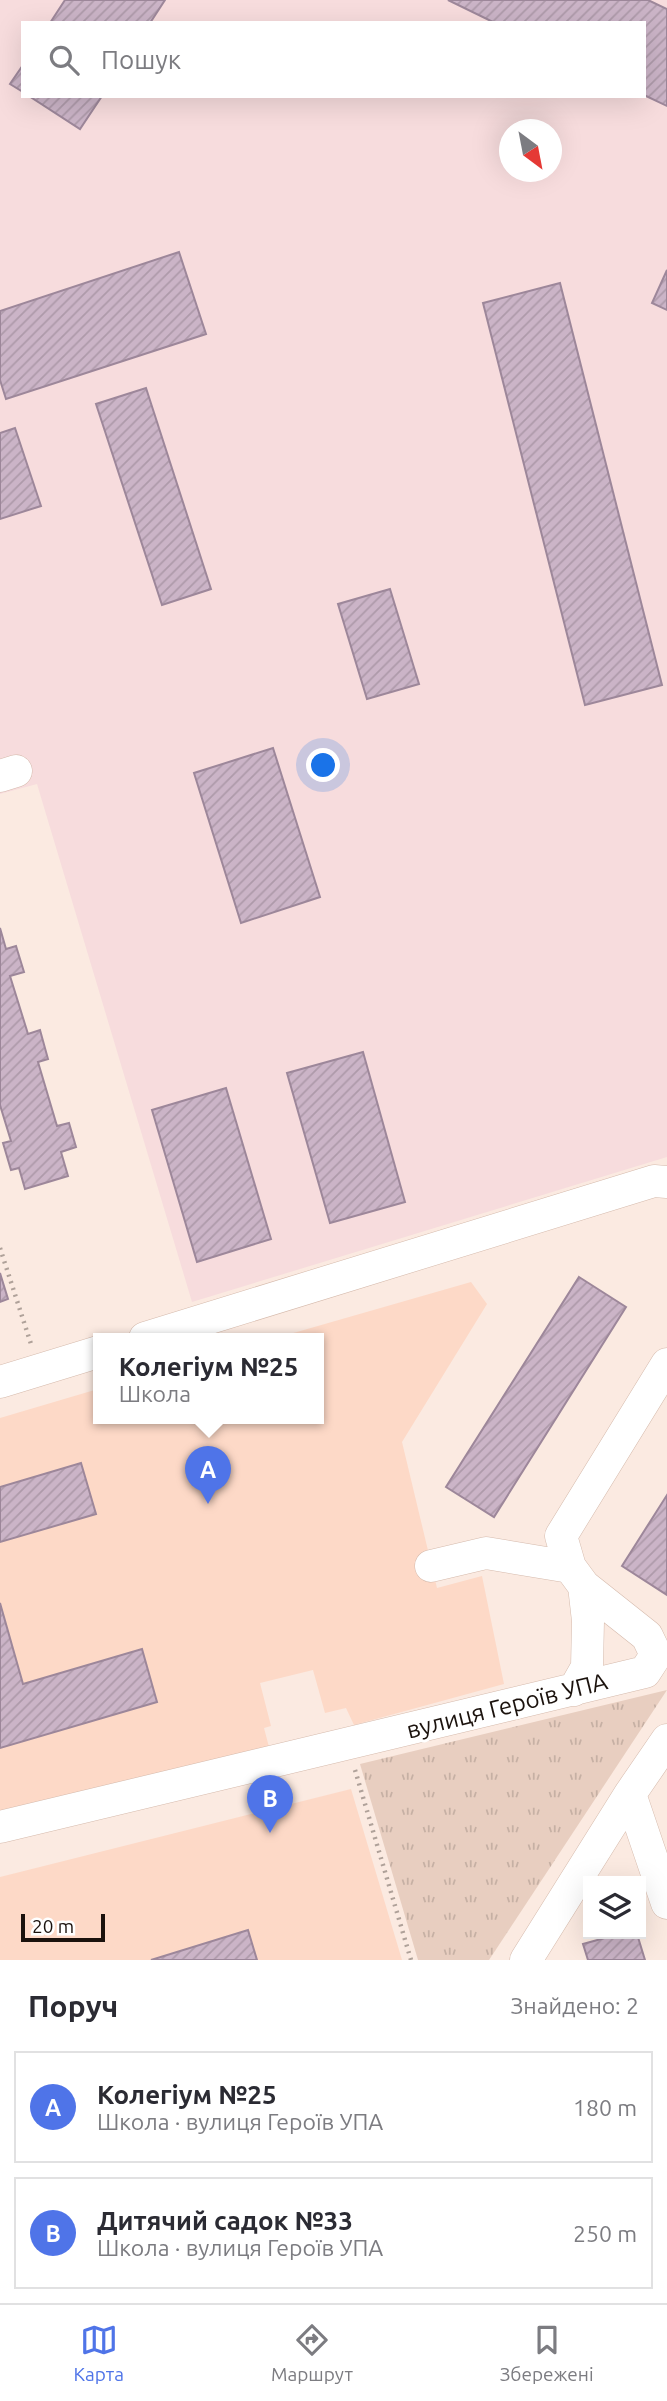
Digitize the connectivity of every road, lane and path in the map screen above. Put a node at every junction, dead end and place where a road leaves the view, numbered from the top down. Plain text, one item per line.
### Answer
1 (667, 1182) edge
2 (0, 1248) edge
3 (161, 1333) edge
4 (33, 1350) dead end
5 (93, 1354) edge
6 (667, 1364) edge
7 (0, 1382) edge
8 (431, 1566) dead end
9 (577, 1577) junction
10 (656, 1671) edge
11 (574, 1690) junction
12 (667, 1740) edge
13 (347, 1744) junction
14 (630, 1794) junction
15 (0, 1828) edge
16 (667, 1903) edge
17 (411, 1960) edge
18 (526, 1960) edge

1 - 3 street
2 - 4 path
5 - 7 street
6 - 9 street
8 - 9 street
9 - 10 street, вулиця Героїв УПА
9 - 11 street
10 - 11 street, вулиця Героїв УПА
11 - 13 street, вулиця Героїв УПА
12 - 14 street
13 - 15 street, вулиця Героїв УПА
13 - 17 path
14 - 16 street
14 - 18 street

